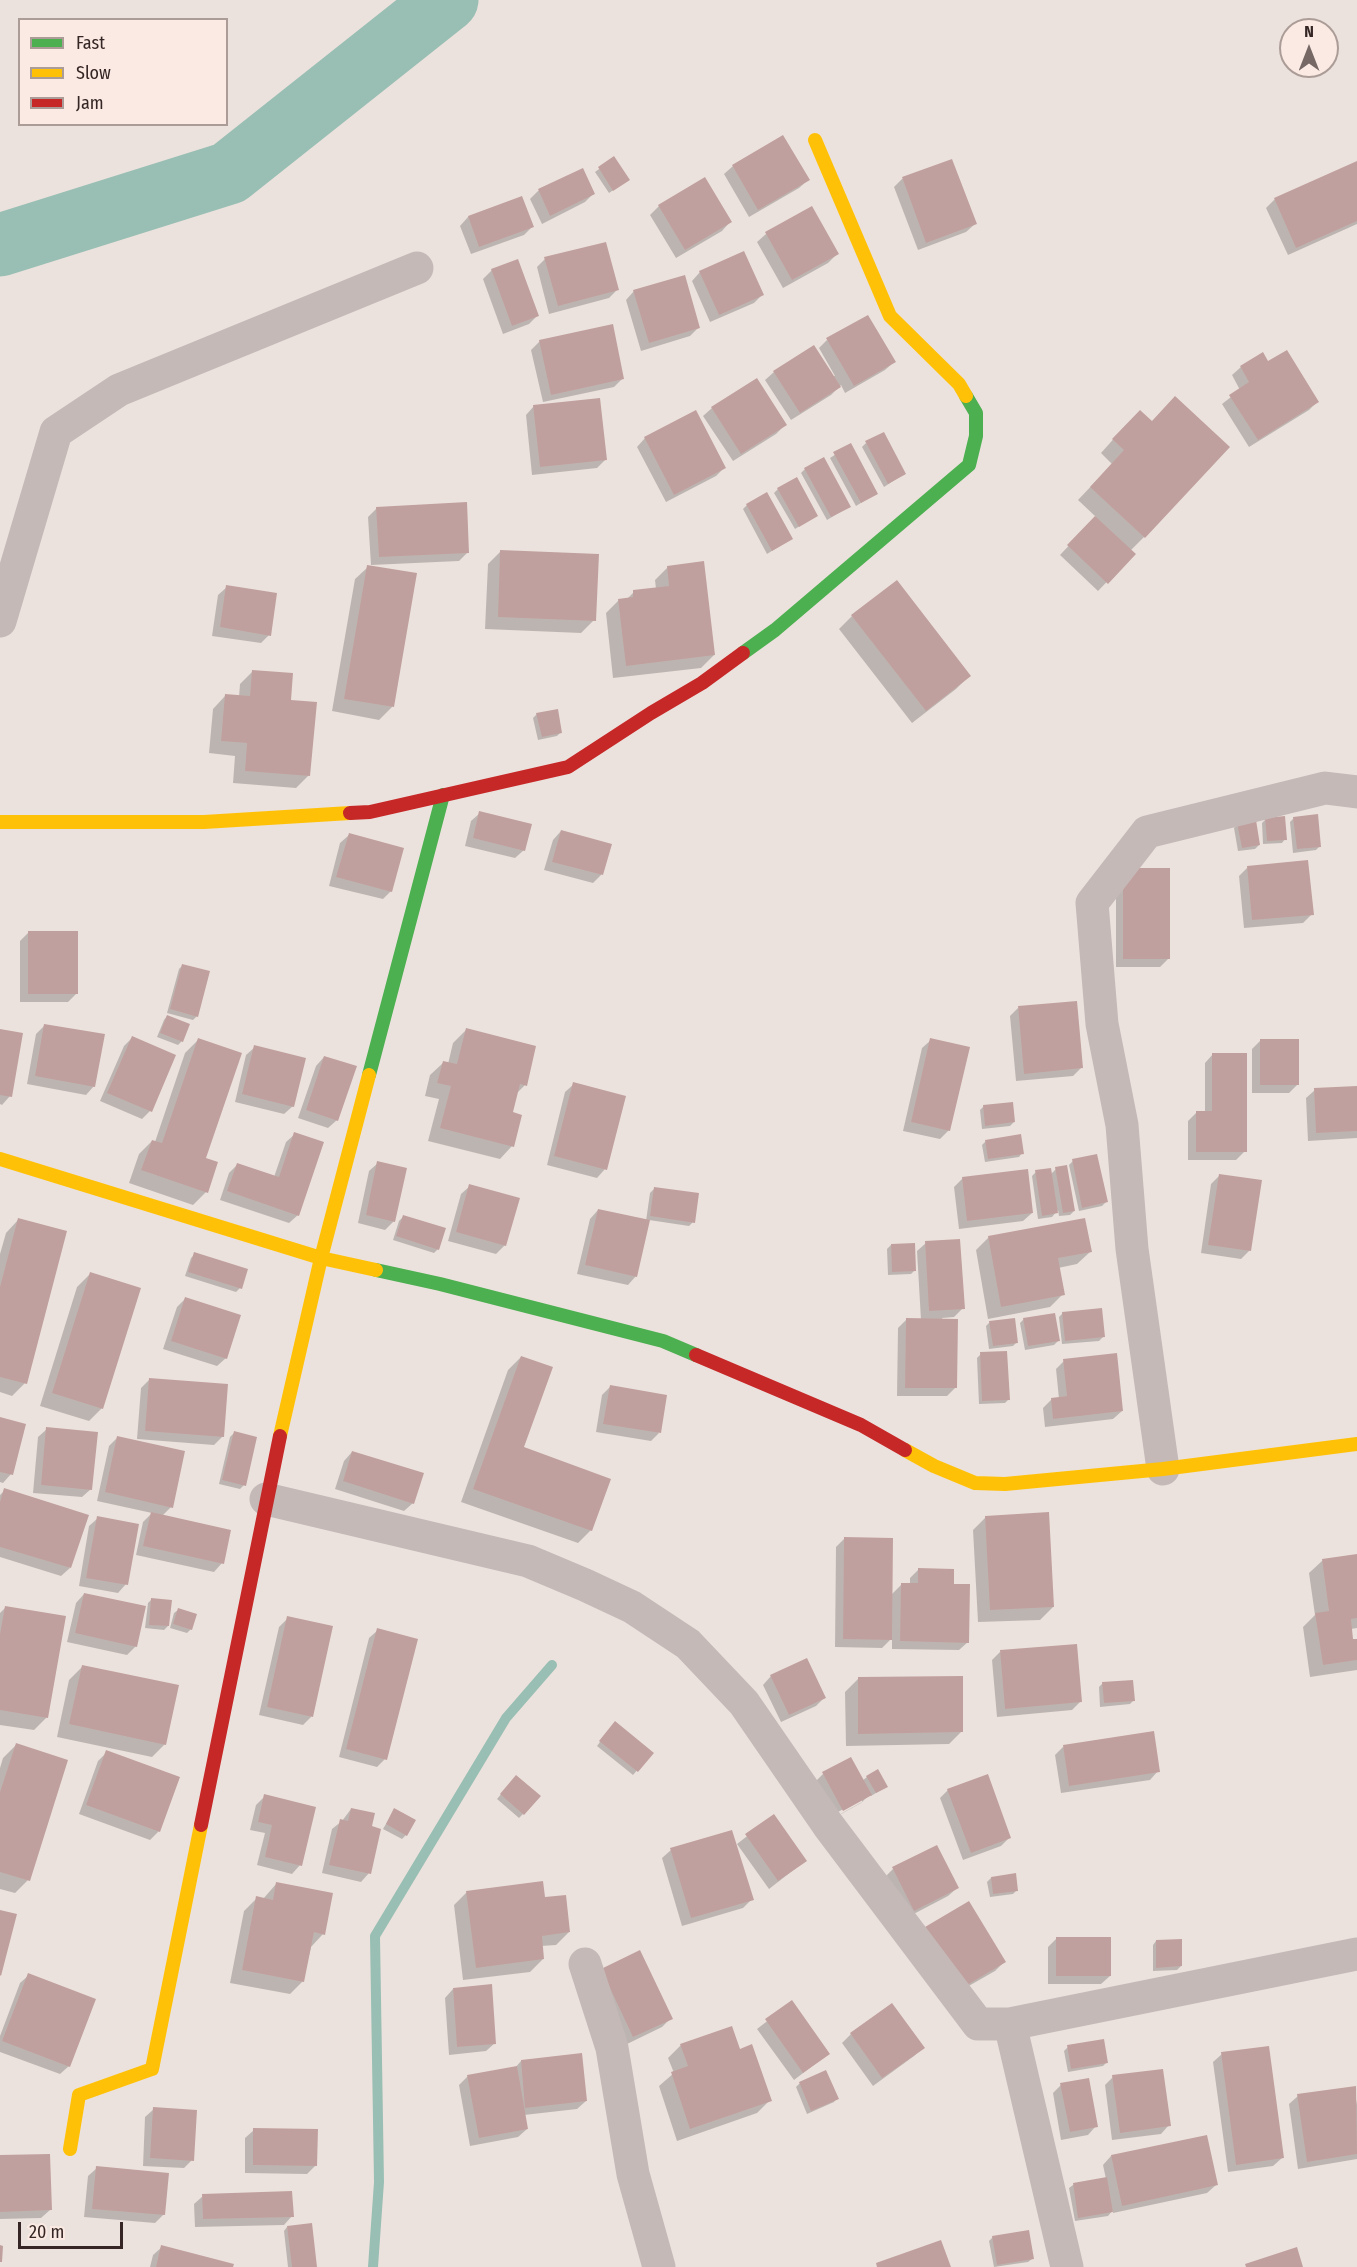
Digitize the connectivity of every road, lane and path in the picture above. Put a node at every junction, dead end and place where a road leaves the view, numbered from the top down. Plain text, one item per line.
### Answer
1 (815, 140) dead end
2 (417, 268) dead end
3 (0, 621) edge
4 (1357, 792) edge
5 (443, 795) junction
6 (0, 822) edge
7 (0, 1159) edge
8 (321, 1258) junction
9 (1357, 1444) edge
10 (1163, 1469) junction
11 (266, 1499) junction
12 (1357, 1954) edge
13 (585, 1964) dead end
14 (1010, 2024) junction
15 (70, 2149) dead end
16 (659, 2267) edge
17 (1067, 2267) edge

1 - 5 street
2 - 3 street
4 - 10 street
5 - 6 street
5 - 8 street
7 - 8 street
8 - 10 street
8 - 11 street
9 - 10 street
11 - 14 street
11 - 15 street
12 - 14 street
13 - 16 street
14 - 17 street

